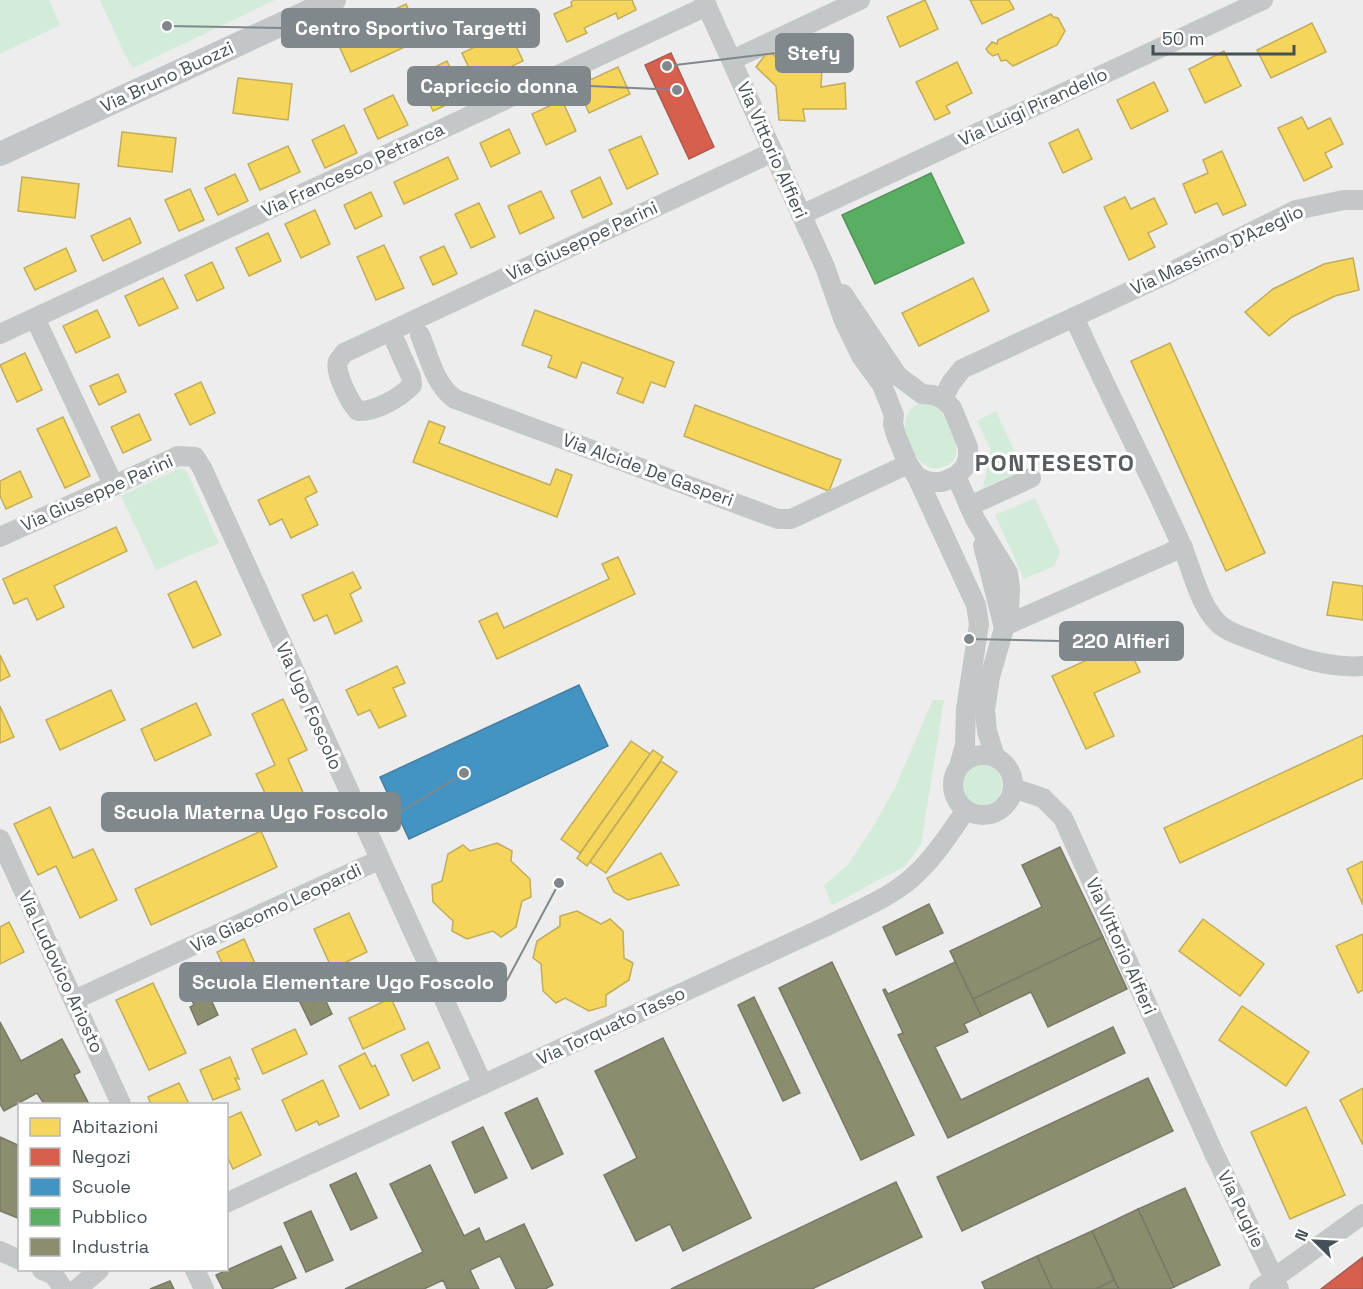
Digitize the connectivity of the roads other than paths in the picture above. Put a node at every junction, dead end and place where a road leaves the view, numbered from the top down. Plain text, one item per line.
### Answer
1 (334, 0) edge
2 (860, 0) edge
3 (1263, 0) edge
4 (705, 3) edge
5 (732, 60) junction
6 (773, 152) junction
7 (0, 154) edge
8 (1363, 200) edge
9 (801, 214) junction
10 (825, 267) junction
11 (1074, 317) junction
12 (35, 318) junction
13 (392, 332) dead end
14 (0, 334) edge
15 (420, 335) dead end
16 (922, 394) junction
17 (943, 399) junction
18 (894, 415) junction
19 (195, 457) joint
20 (913, 471) junction
21 (956, 476) junction
22 (1031, 478) dead end
23 (114, 486) junction
24 (972, 512) junction
25 (0, 537) edge
26 (1183, 547) junction
27 (1004, 626) junction
28 (1363, 666) edge
29 (995, 757) junction
30 (960, 763) junction
31 (1013, 788) junction
32 (966, 810) junction
33 (0, 839) edge
34 (379, 860) junction
35 (74, 1000) junction
36 (483, 1085) junction
37 (121, 1103) edge
38 (1203, 1129) joint
39 (228, 1202) edge
40 (1363, 1214) edge
41 (0, 1251) edge
42 (18, 1259) edge
43 (97, 1271) edge
44 (196, 1271) edge
45 (1271, 1286) edge
46 (77, 1289) edge
47 (204, 1289) edge

1 - 7 main road, Via Bruno Buozzi
2 - 5 street
3 - 9 street, Via Luigi Pirandello
4 - 5 street, Via Vittorio Alfieri
4 - 12 street, Via Francesco Petrarca
5 - 6 street, Via Vittorio Alfieri
6 - 9 street, Via Vittorio Alfieri
6 - 13 street, Via Giuseppe Parini
8 - 11 street, Via Massimo D'Azeglio
9 - 10 street, Via Vittorio Alfieri
10 - 16 street, Via Vittorio Alfieri
10 - 18 street, Via Vittorio Alfieri
11 - 17 street, Via Massimo D'Azeglio
11 - 26 street
12 - 14 street, Via Francesco Petrarca
12 - 23 street
15 - 20 street, Via Alcide De Gasperi
16 - 17 street, Via Vittorio Alfieri
16 - 18 street
17 - 21 street
18 - 20 street, Via Vittorio Alfieri
19 - 23 street, Via Giuseppe Parini
19 - 34 street, Via Ugo Foscolo
20 - 21 street
20 - 30 street, Via Vittorio Alfieri
21 - 24 street
22 - 24 street
23 - 25 street, Via Giuseppe Parini
24 - 27 street
26 - 27 street
26 - 28 street
27 - 29 street
29 - 30 street
29 - 31 street
30 - 32 street
31 - 32 street
31 - 38 street, Via Vittorio Alfieri
32 - 36 street, Via Torquato Tasso
33 - 35 street, Via Ludovico Ariosto
34 - 35 street, Via Giacomo Leopardi
34 - 36 street, Via Ugo Foscolo
35 - 37 street, Via Ludovico Ariosto
36 - 39 street, Via Torquato Tasso
38 - 45 street, Via Puglie
40 - 45 street
41 - 42 street
43 - 46 street
44 - 47 street

